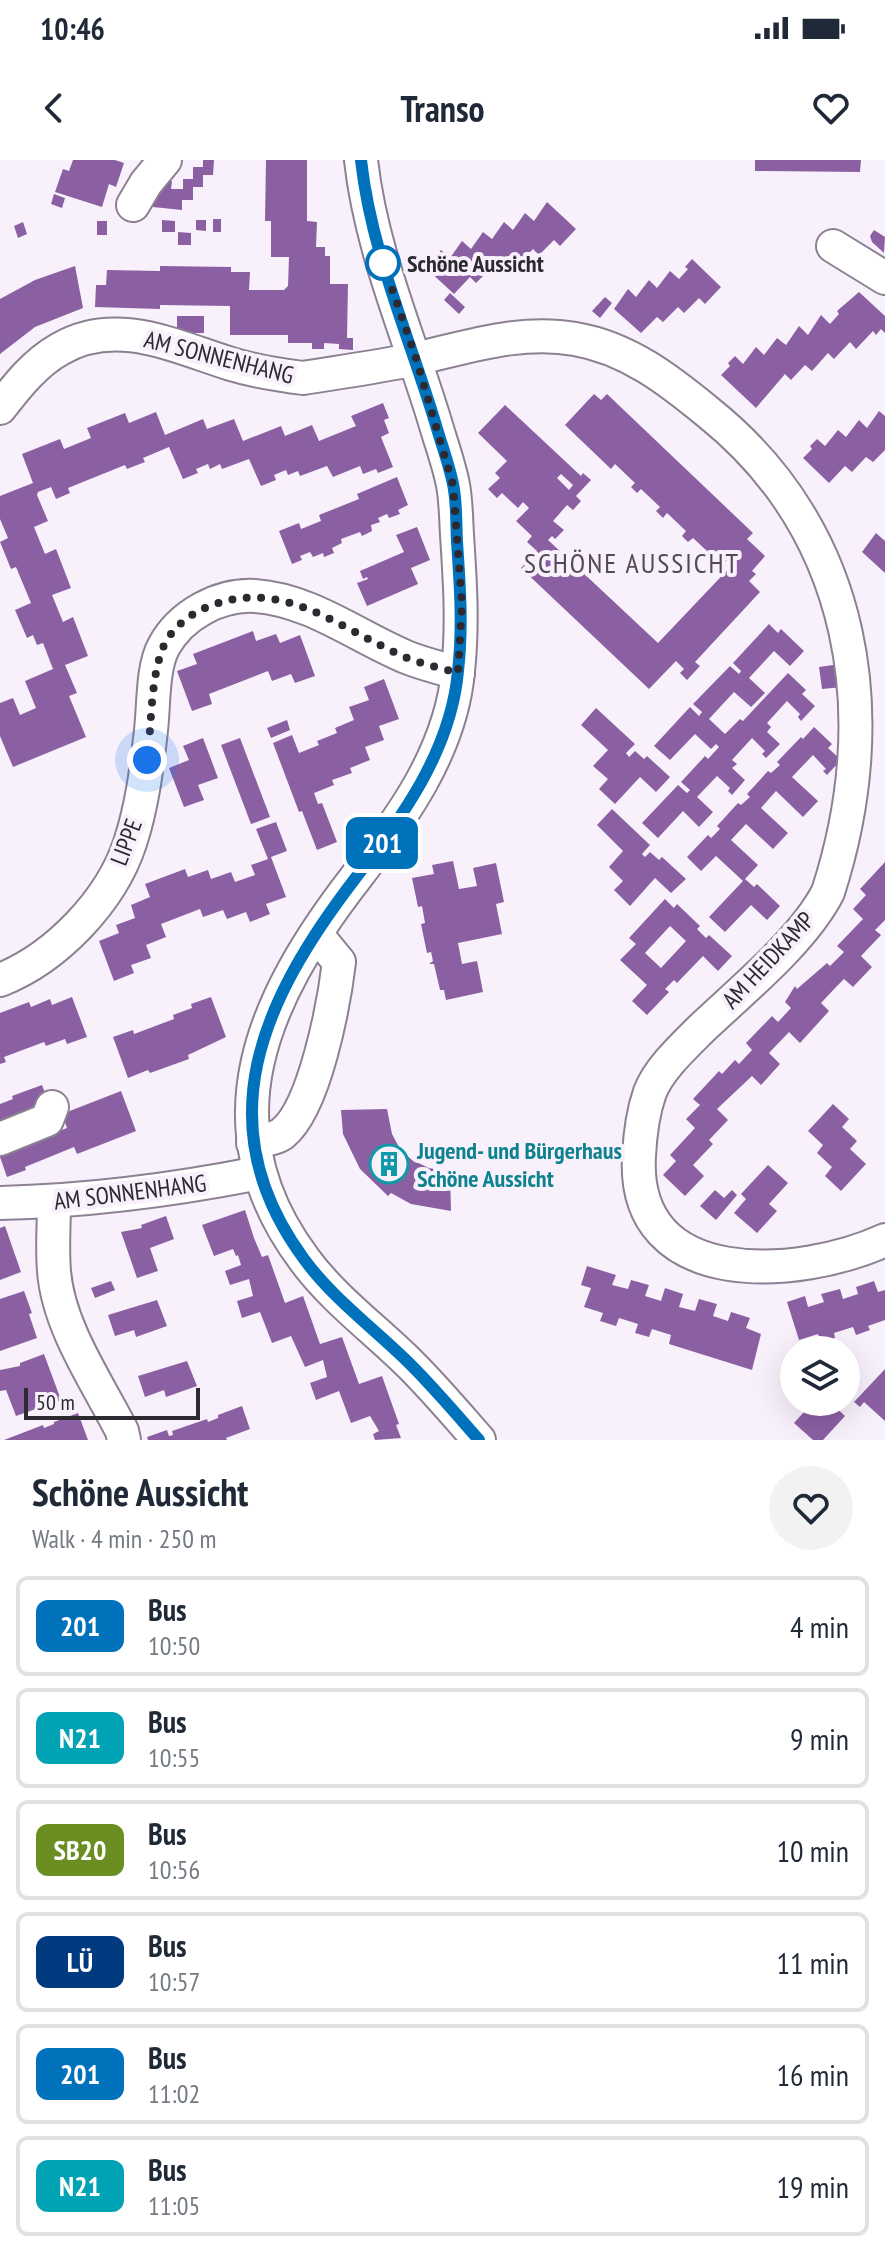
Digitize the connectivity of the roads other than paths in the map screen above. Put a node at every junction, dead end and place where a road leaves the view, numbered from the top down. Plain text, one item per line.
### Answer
1 (165, 160) edge
2 (361, 160) edge
3 (133, 205) dead end
4 (833, 246) dead end
5 (885, 278) edge
6 (416, 358) junction
7 (0, 408) edge
8 (458, 673) junction
9 (316, 934) junction
10 (0, 980) edge
11 (52, 1107) dead end
12 (0, 1139) edge
13 (256, 1158) junction
14 (54, 1202) junction
15 (0, 1203) edge
16 (885, 1240) edge
17 (124, 1440) edge
18 (479, 1440) edge

1 - 3 street
2 - 6 street
4 - 5 street
6 - 7 street, AM SONNENHANG
6 - 8 street
6 - 16 street, AM HEIDKAMP
8 - 9 street
8 - 10 street, LIPPE
9 - 13 street
9 - 13 street, AM SONNENHANG
11 - 12 street
13 - 14 street, AM SONNENHANG
13 - 18 street
14 - 15 street, AM SONNENHANG
14 - 17 street

